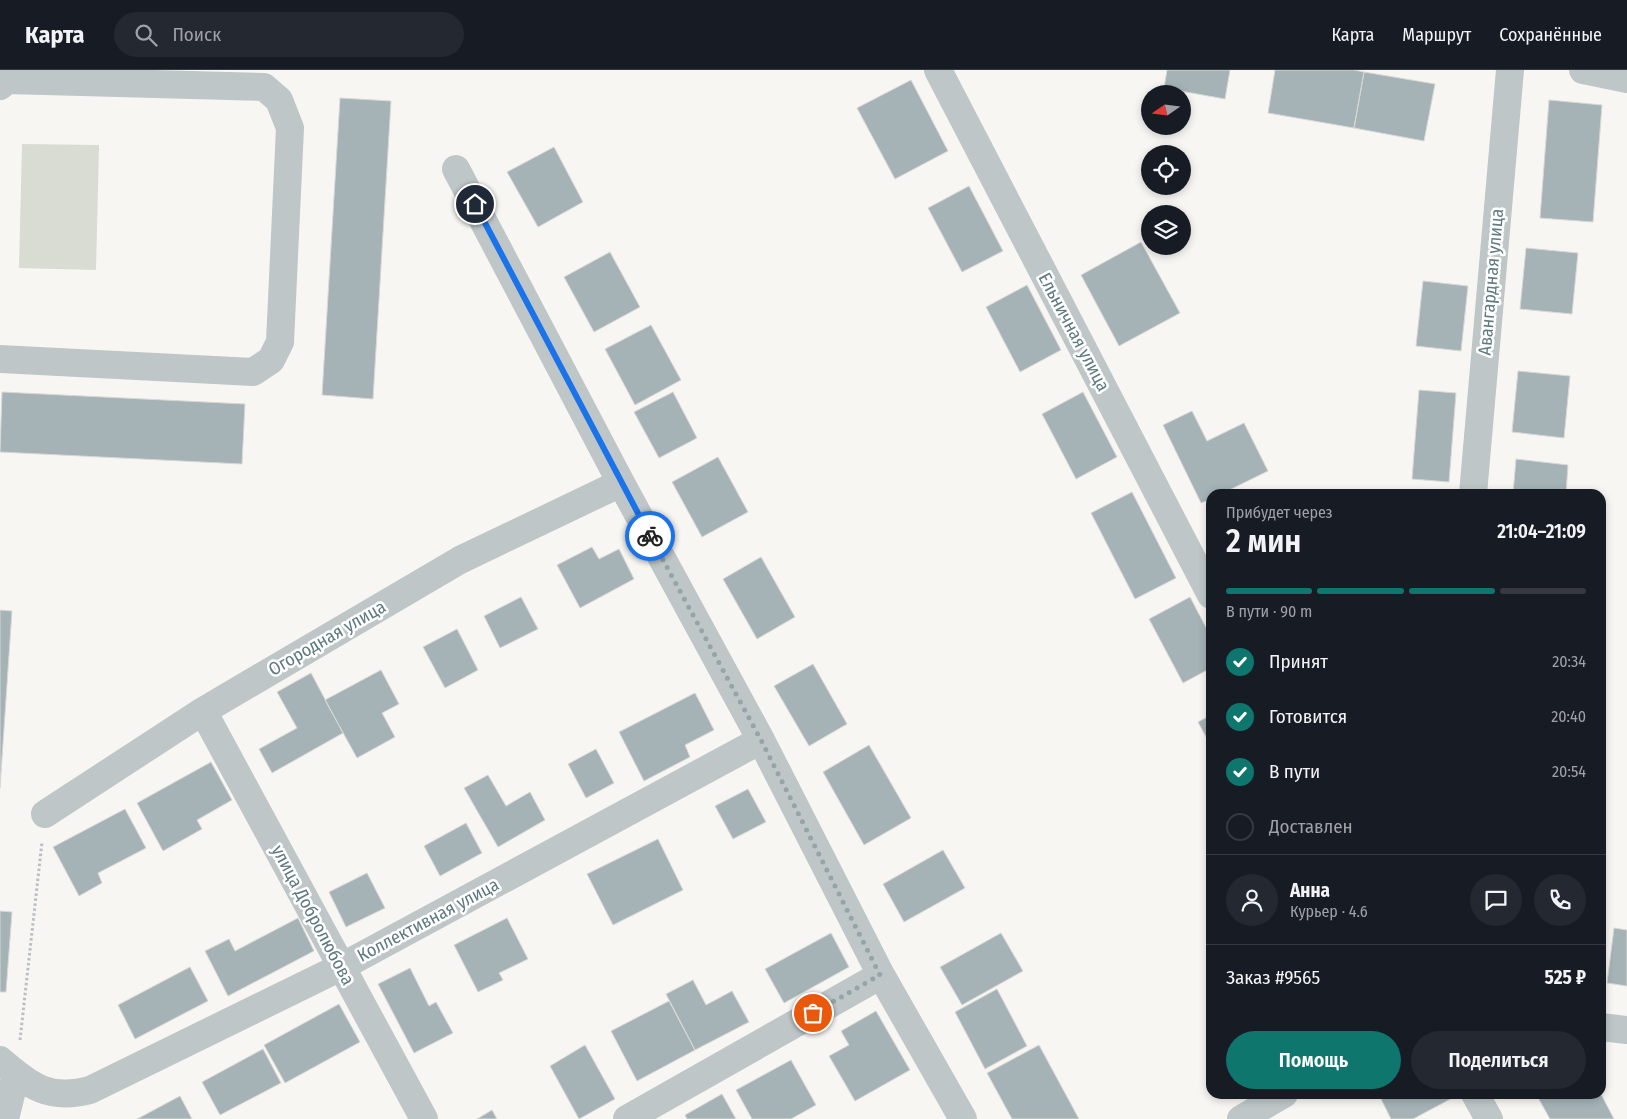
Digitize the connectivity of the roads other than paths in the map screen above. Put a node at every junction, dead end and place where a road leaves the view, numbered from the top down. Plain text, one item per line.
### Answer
1 (938, 70) edge
2 (1510, 70) edge
3 (1583, 70) edge
4 (1627, 79) edge
5 (0, 86) edge
6 (456, 169) dead end
7 (0, 359) edge
8 (621, 483) junction
9 (1473, 489) edge
10 (1206, 585) edge
11 (203, 712) junction
12 (761, 740) junction
13 (45, 814) road end
14 (341, 967) junction
15 (880, 975) junction
16 (1606, 1028) edge
17 (1627, 1030) edge
18 (8, 1066) edge
19 (1275, 1099) edge
20 (1478, 1099) edge
21 (5, 1119) edge
22 (424, 1119) edge
23 (627, 1119) edge
24 (963, 1119) edge
25 (1241, 1119) edge
26 (1489, 1119) edge

1 - 10 street, Ельничная улица
2 - 9 street, Авангардная улица
3 - 4 street
5 - 7 street
6 - 8 street
8 - 11 street, Огородная улица
8 - 12 street
11 - 13 street, Огородная улица
11 - 14 street, улица Добролюбова
12 - 14 street, Коллективная улица
12 - 15 street
14 - 18 street, Коллективная улица
14 - 22 street, улица Добролюбова
15 - 23 street
15 - 24 street
16 - 17 street
18 - 21 street
19 - 25 street
20 - 26 street

